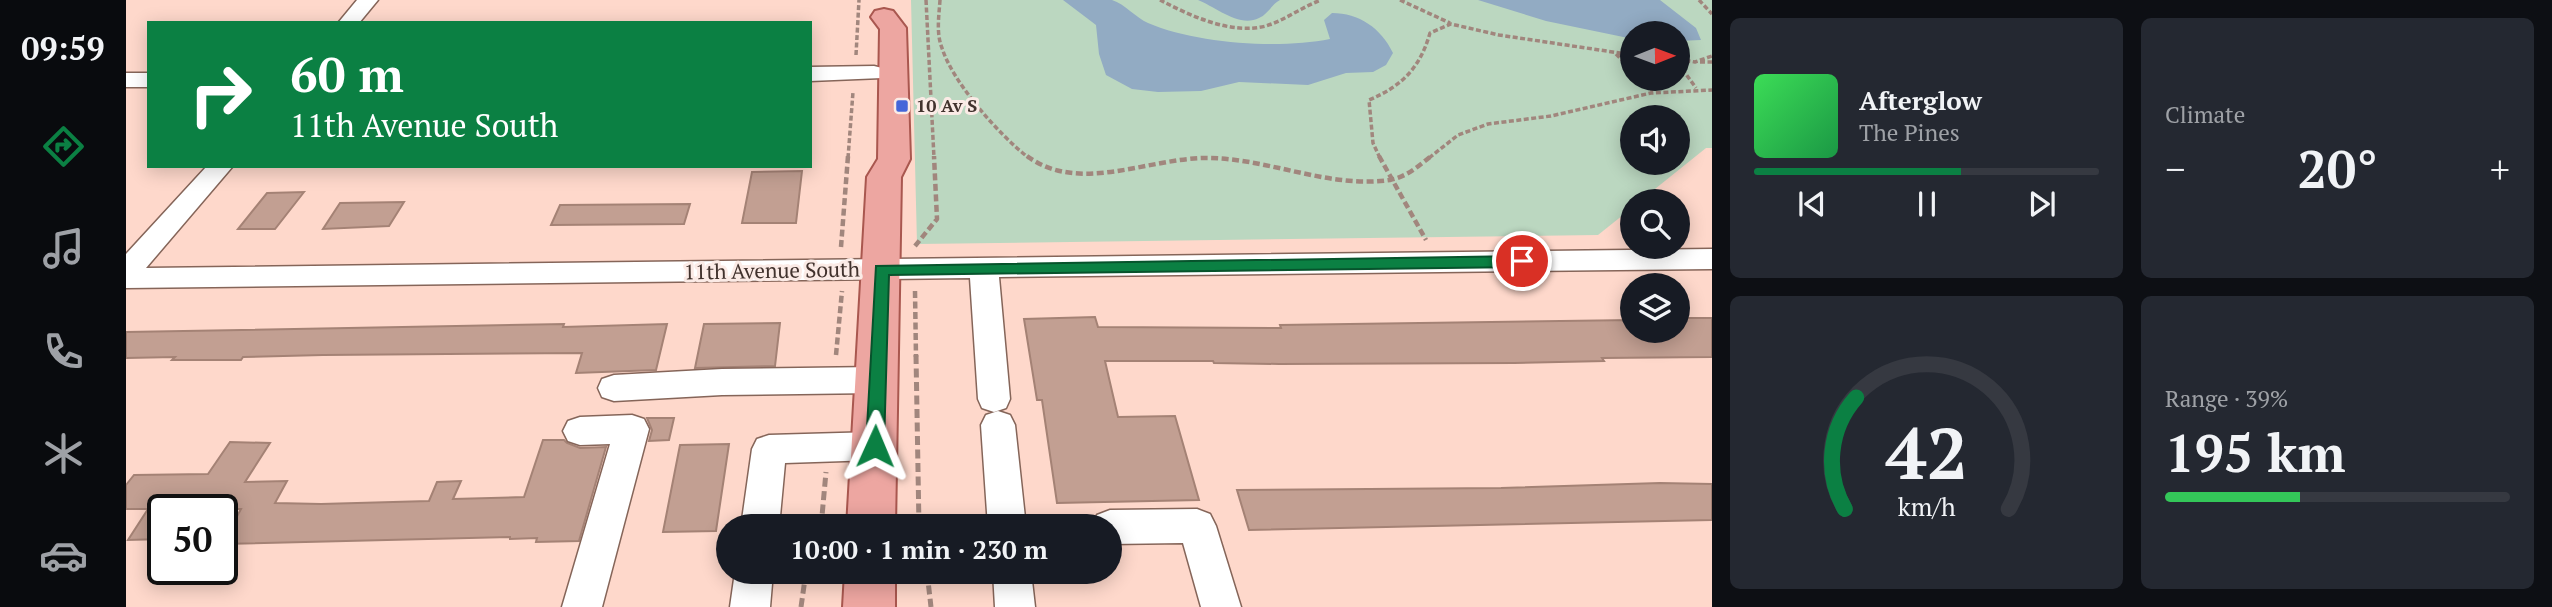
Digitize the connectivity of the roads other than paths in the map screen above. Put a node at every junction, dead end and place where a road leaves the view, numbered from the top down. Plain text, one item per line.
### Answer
1 (368, 0) edge
2 (885, 9) edge
3 (350, 21) edge
4 (874, 73) junction
5 (812, 75) edge
6 (126, 80) edge
7 (147, 80) edge
8 (219, 168) edge
9 (884, 177) junction
10 (898, 258) junction
11 (1712, 259) edge
12 (984, 268) junction
13 (126, 272) edge
14 (126, 278) edge
15 (876, 380) junction
16 (614, 388) dead end
17 (580, 431) dead end
18 (875, 446) junction
19 (762, 514) edge
20 (872, 514) edge
21 (1006, 514) edge
22 (1122, 527) edge
23 (753, 584) edge
24 (870, 584) edge
25 (1013, 584) edge
26 (582, 607) edge
27 (750, 607) edge
28 (869, 607) edge
29 (1015, 607) edge
30 (1221, 607) edge

1 - 3 street
2 - 4 main road
2 - 9 main road
4 - 5 street
4 - 9 main road
6 - 7 street
8 - 13 street
9 - 10 main road
10 - 12 street, 11th Avenue South
10 - 14 street, 11th Avenue South
10 - 15 main road
11 - 12 street, 11th Avenue South
12 - 21 street
15 - 16 street
15 - 18 main road
17 - 26 street
18 - 19 street
18 - 20 main road
22 - 30 street
23 - 27 street
24 - 28 main road
25 - 29 street

